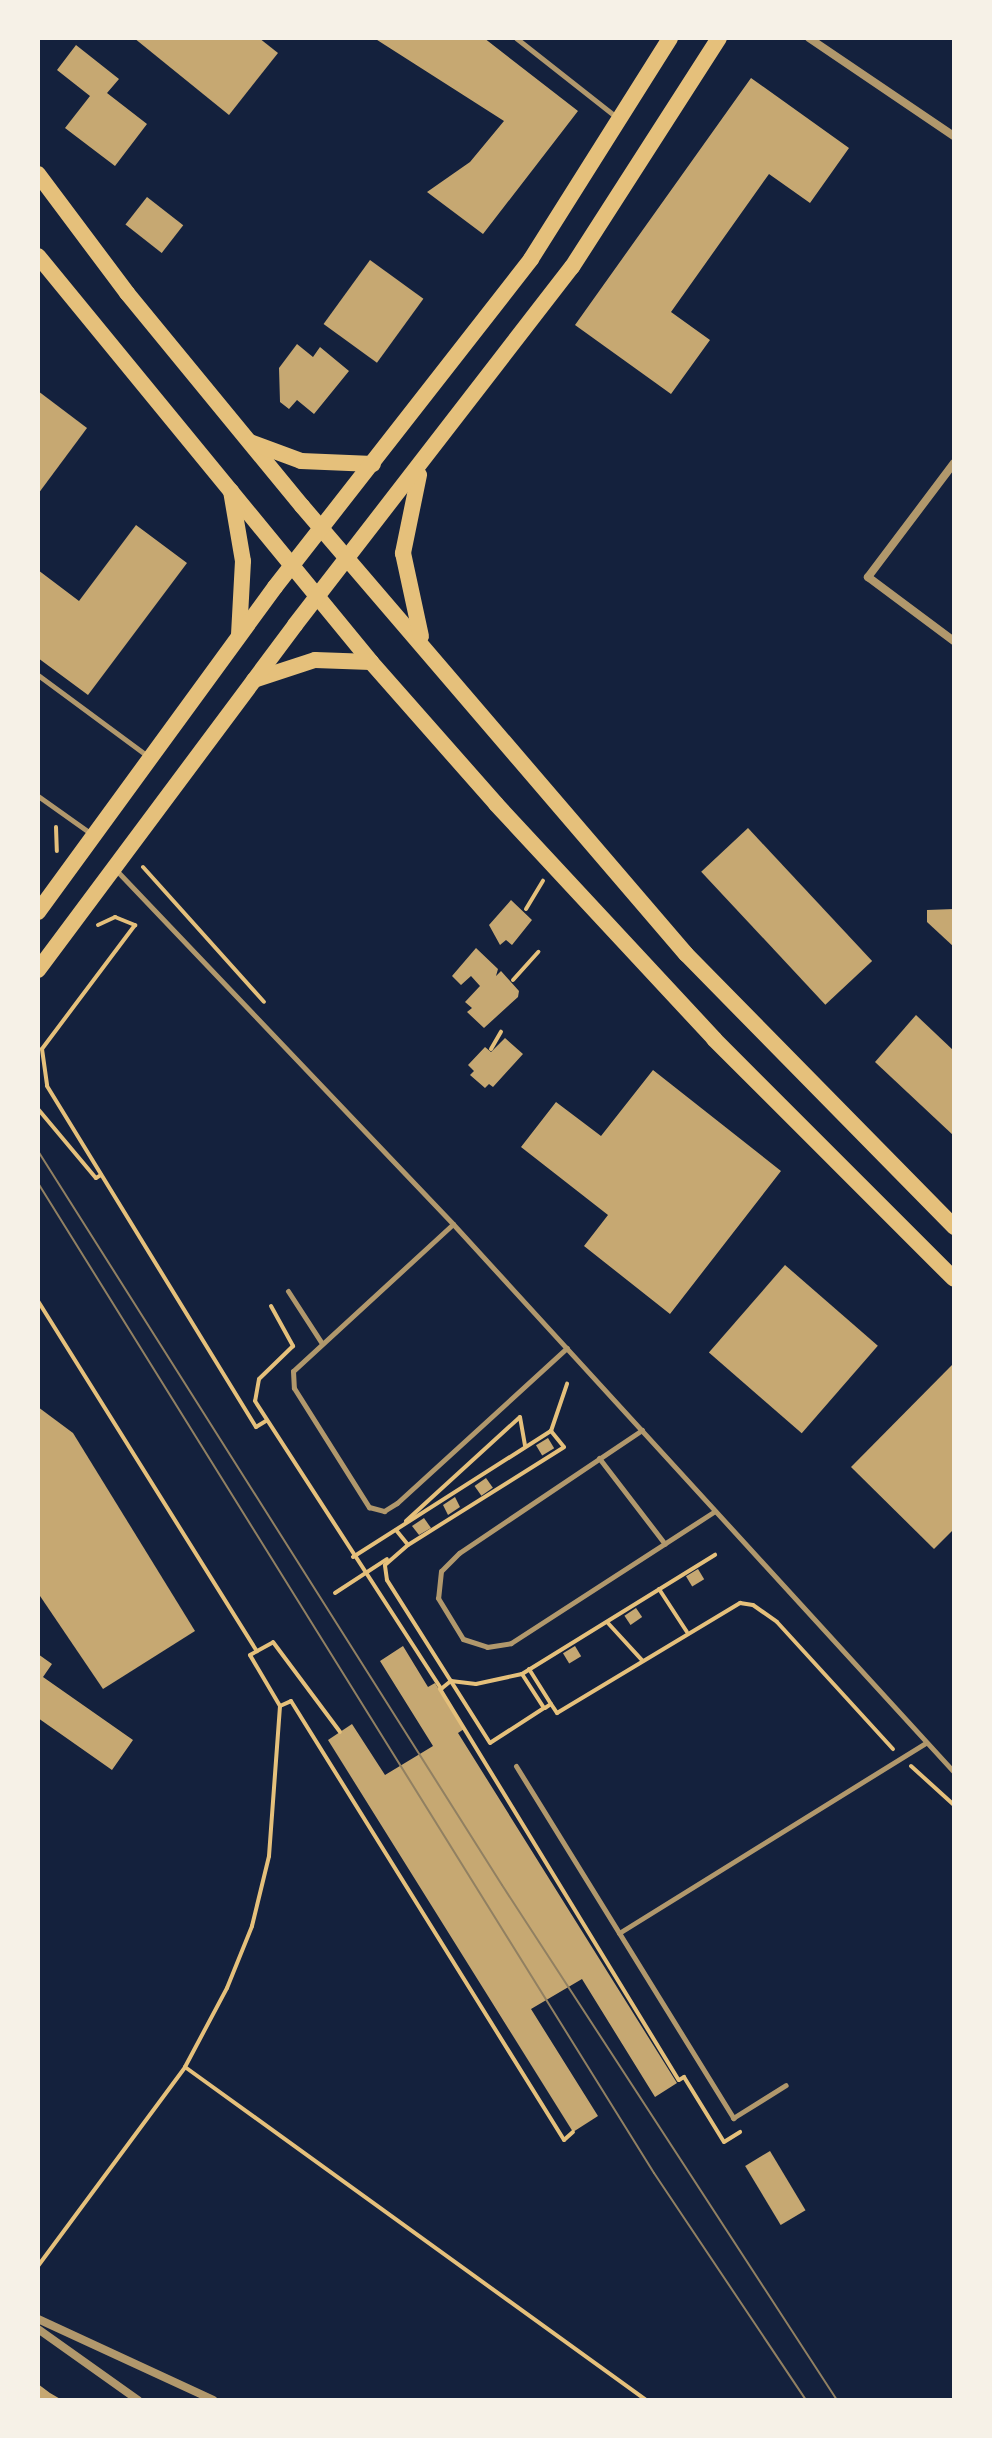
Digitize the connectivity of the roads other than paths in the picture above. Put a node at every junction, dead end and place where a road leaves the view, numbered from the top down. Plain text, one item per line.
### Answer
1 (516, 38) edge
2 (670, 38) edge
3 (719, 38) edge
4 (809, 38) edge
5 (619, 119) junction
6 (954, 136) edge
7 (38, 174) edge
8 (38, 256) edge
9 (249, 441) junction
10 (954, 463) edge
11 (373, 464) junction
12 (421, 466) junction
13 (231, 489) junction
14 (322, 529) junction
15 (349, 558) junction
16 (294, 565) junction
17 (318, 597) junction
18 (239, 636) junction
19 (954, 641) edge
20 (423, 642) junction
21 (371, 662) junction
22 (38, 675) edge
23 (254, 680) junction
24 (150, 758) junction
25 (38, 796) edge
26 (94, 835) junction
27 (114, 867) junction
28 (38, 912) edge
29 (38, 970) edge
30 (453, 1224) junction
31 (954, 1227) edge
32 (954, 1279) edge
33 (288, 1291) dead end
34 (321, 1342) junction
35 (567, 1348) junction
36 (642, 1430) junction
37 (599, 1458) junction
38 (715, 1511) junction
39 (665, 1544) junction
40 (925, 1743) junction
41 (516, 1766) dead end
42 (954, 1772) edge
43 (619, 1933) junction
44 (786, 2085) dead end
45 (38, 2319) edge
46 (38, 2329) edge
47 (138, 2400) edge
48 (213, 2400) edge

1 - 5 lane
2 - 5 main road
3 - 12 main road
4 - 6 street
5 - 11 main road
7 - 9 main road
8 - 13 main road
9 - 11 main road
9 - 14 main road
10 - 19 street
11 - 14 main road
12 - 15 main road
12 - 20 main road
13 - 16 main road
13 - 18 main road
14 - 15 main road
14 - 16 main road
15 - 17 main road
15 - 20 main road
16 - 17 main road
16 - 18 main road
17 - 21 main road
17 - 23 main road
18 - 24 main road
20 - 31 main road
21 - 23 main road
21 - 32 main road
22 - 24 lane
23 - 27 main road
24 - 26 main road
25 - 26 lane
26 - 28 main road
27 - 29 main road
27 - 30 lane
30 - 34 lane
30 - 35 lane
33 - 34 lane
34 - 35 lane
35 - 36 lane
36 - 37 lane
36 - 38 lane
37 - 39 lane
37 - 39 lane
38 - 39 lane
38 - 40 lane
40 - 42 lane
40 - 43 lane
41 - 43 lane
43 - 44 lane
45 - 48 street
46 - 47 street

